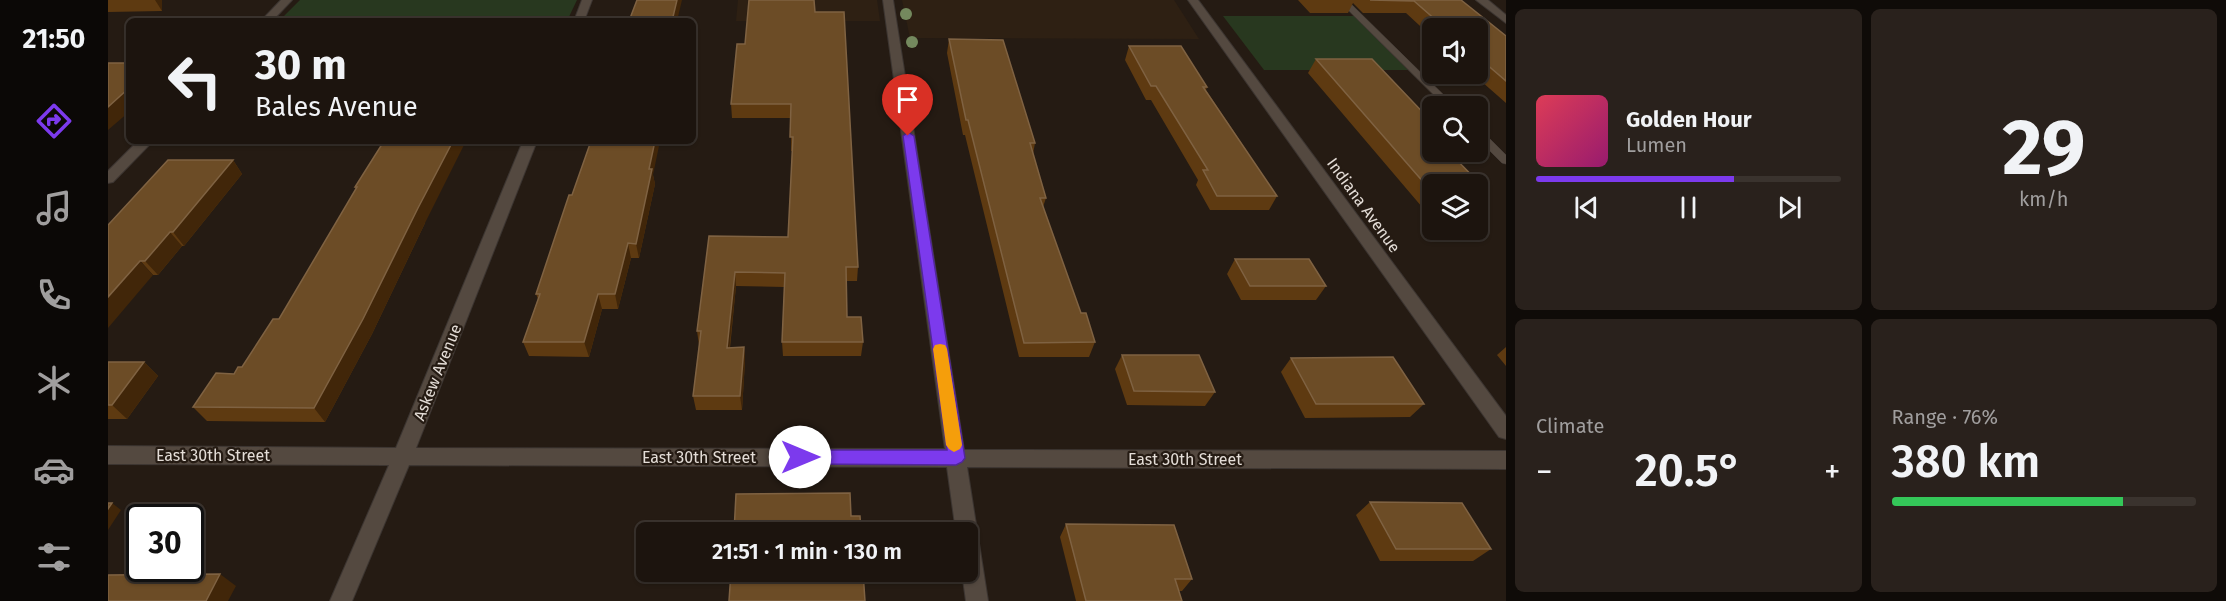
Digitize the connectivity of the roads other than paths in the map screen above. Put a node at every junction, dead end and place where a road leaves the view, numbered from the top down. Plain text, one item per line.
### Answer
1 (287, 0) edge
2 (587, 0) edge
3 (888, 0) edge
4 (1193, 0) edge
5 (1342, 0) edge
6 (1481, 0) edge
7 (269, 18) edge
8 (580, 18) edge
9 (1506, 20) edge
10 (1440, 96) edge
11 (1488, 143) edge
12 (143, 144) edge
13 (529, 144) edge
14 (1506, 161) edge
15 (108, 179) edge
16 (1506, 431) edge
17 (108, 455) edge
18 (403, 455) junction
19 (956, 458) junction
20 (1506, 460) edge
21 (965, 522) edge
22 (974, 582) edge
23 (341, 601) edge
24 (977, 601) edge

1 - 7 street
2 - 8 street
3 - 19 street
4 - 16 street, Indiana Avenue
5 - 10 lane
6 - 9 street
11 - 14 lane
12 - 15 street
13 - 18 street, Askew Avenue
17 - 18 street, East 30th Street
18 - 19 street, East 30th Street
18 - 23 street, Askew Avenue
19 - 20 street, East 30th Street
19 - 21 street
22 - 24 street

